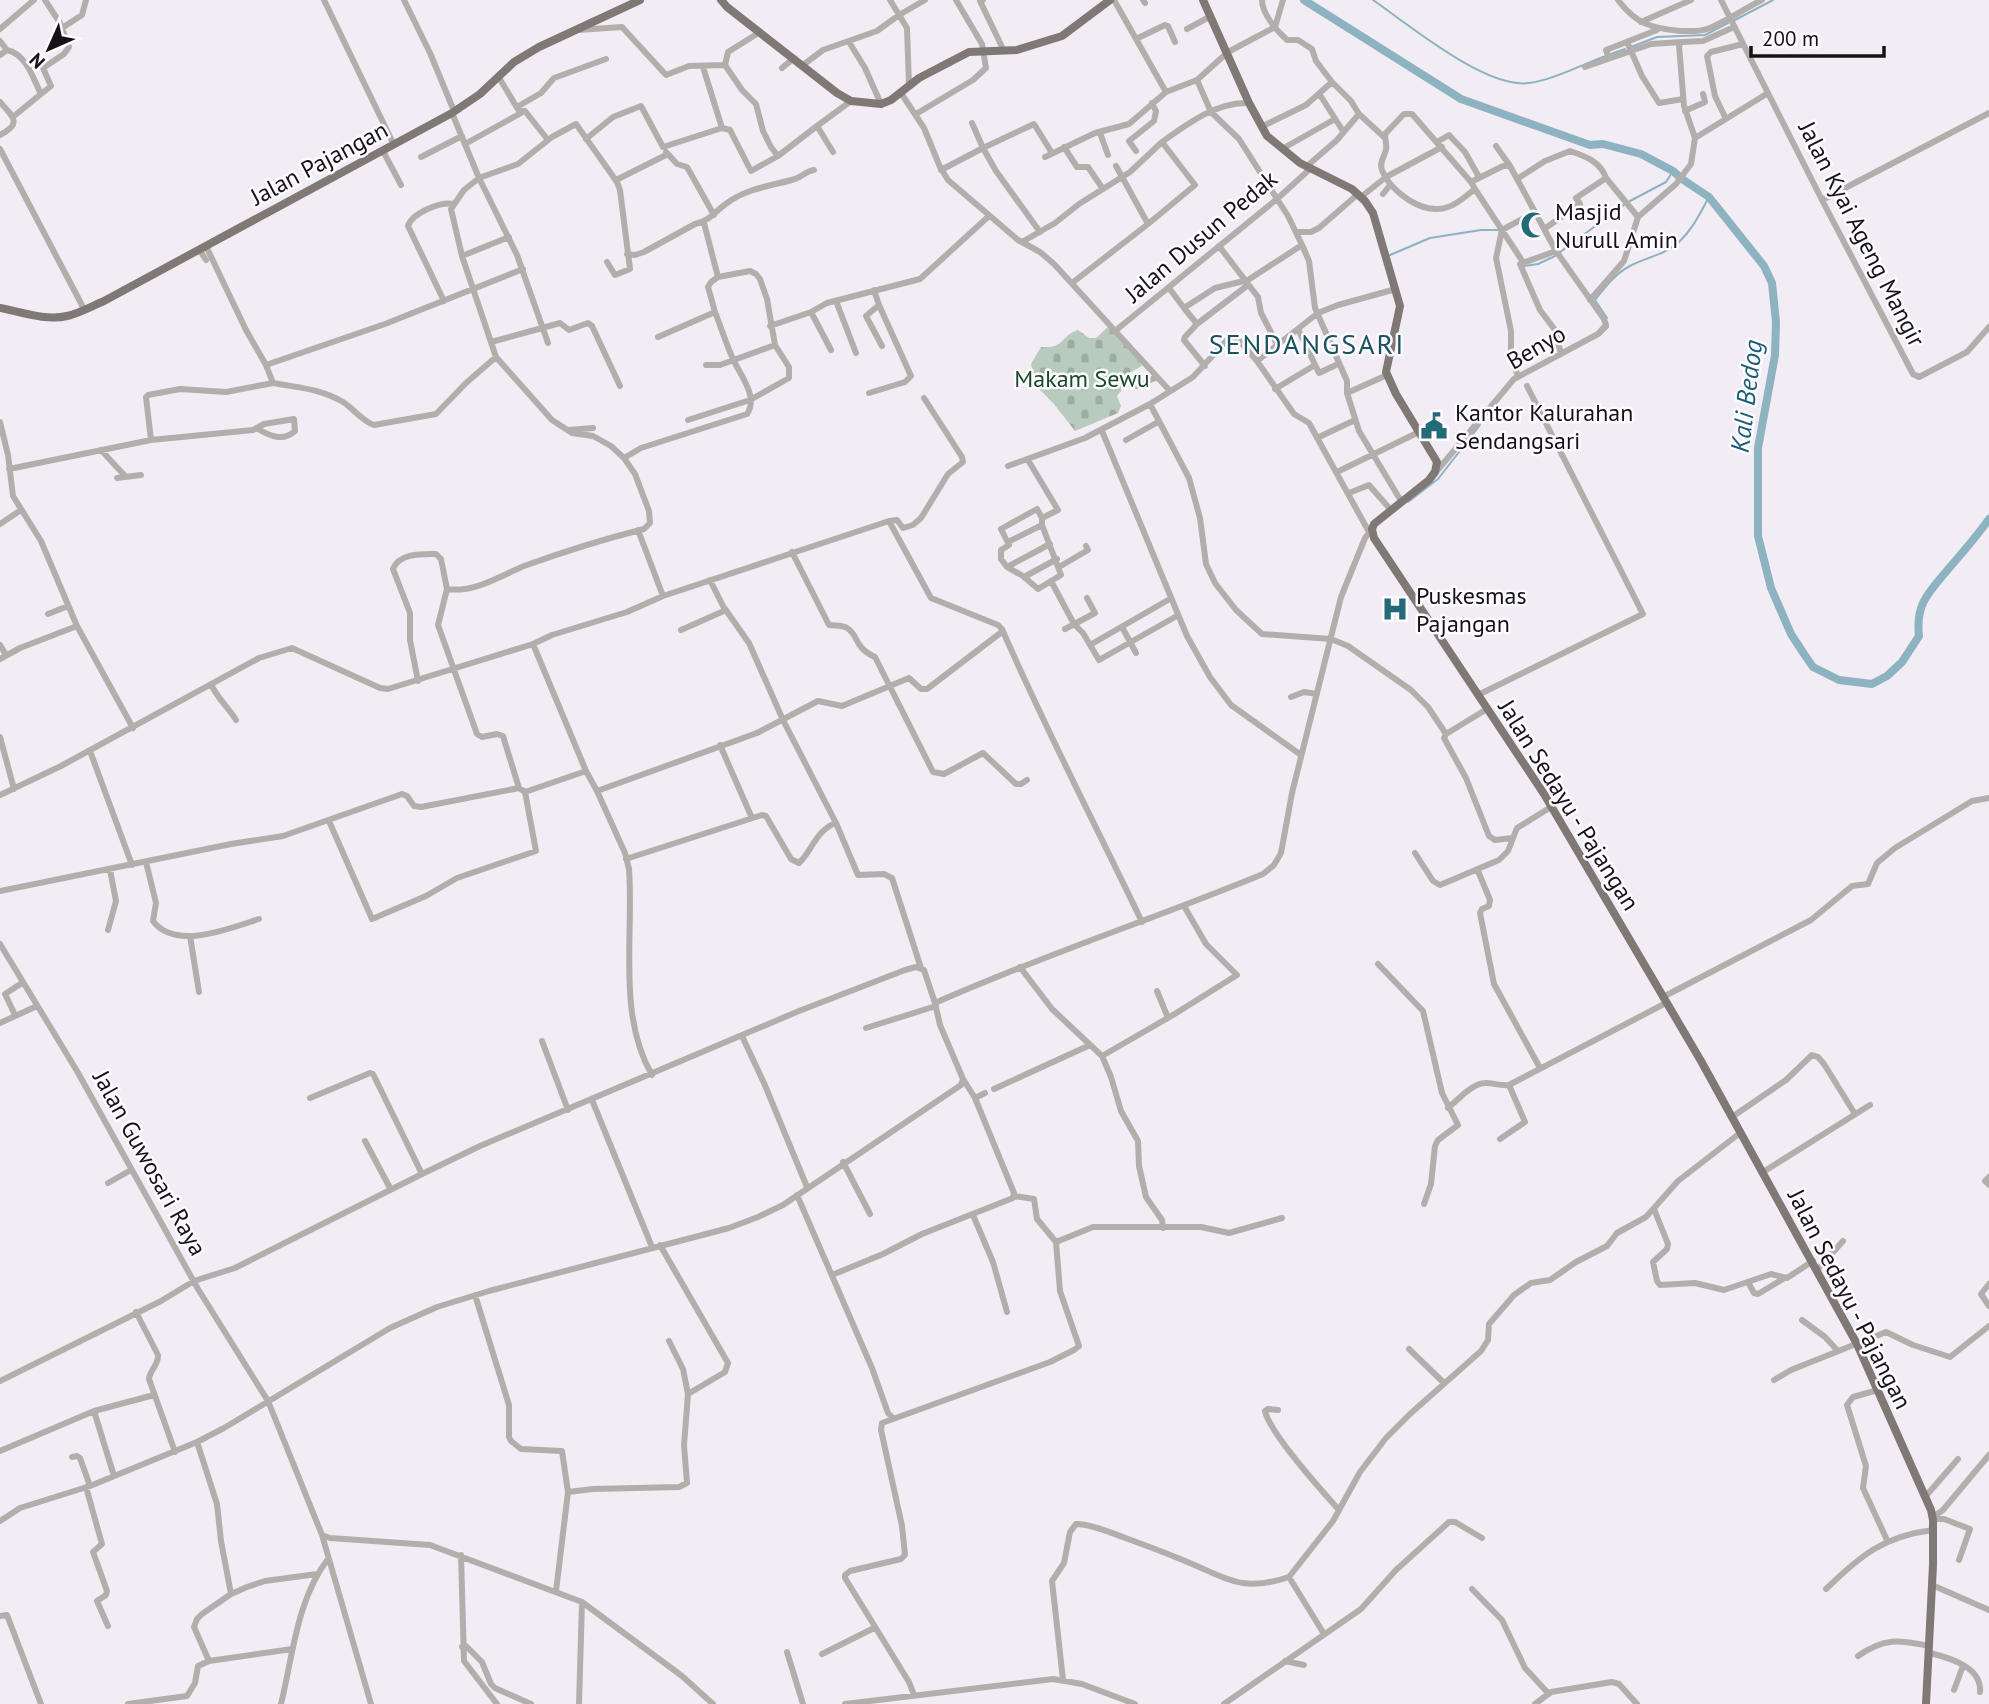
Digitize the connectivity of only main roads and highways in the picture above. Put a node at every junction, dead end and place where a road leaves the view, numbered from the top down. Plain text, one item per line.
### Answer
1 (640, 0) edge
2 (721, 0) edge
3 (1112, 0) edge
4 (1203, 0) edge
5 (0, 309) edge
6 (1926, 1704) edge

1 - 5 main road, Jalan Pajangan
2 - 3 main road
4 - 6 main road, Jalan Sedayu - Pajangan

